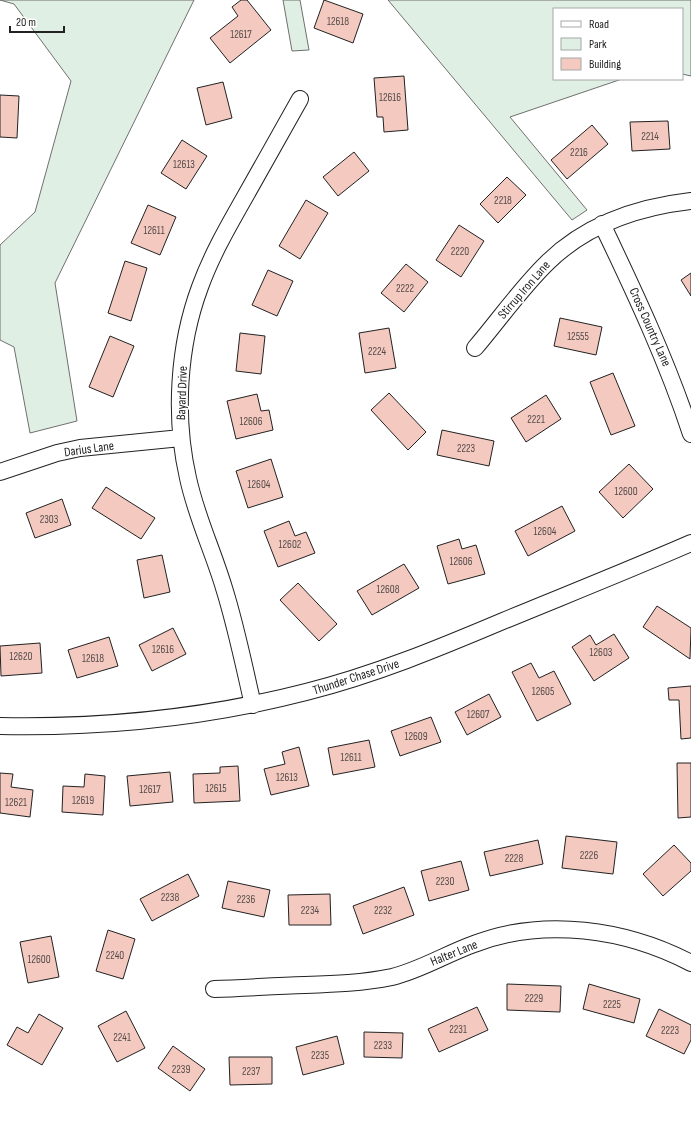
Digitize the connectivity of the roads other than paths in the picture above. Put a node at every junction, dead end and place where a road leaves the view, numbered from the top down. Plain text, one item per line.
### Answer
1 (300, 99) dead end
2 (691, 201) edge
3 (602, 224) junction
4 (475, 348) dead end
5 (691, 434) edge
6 (182, 438) junction
7 (0, 472) edge
8 (691, 543) edge
9 (253, 704) junction
10 (0, 726) edge
11 (691, 963) edge
12 (214, 989) dead end

1 - 6 street, Bayard Drive
2 - 3 street, Stirrup Iron Lane
3 - 4 street, Stirrup Iron Lane
3 - 5 street, Cross Country Lane
6 - 7 street, Darius Lane
6 - 9 street, Bayard Drive
8 - 9 street, Thunder Chase Drive
9 - 10 street, Thunder Chase Drive
11 - 12 street, Halter Lane

